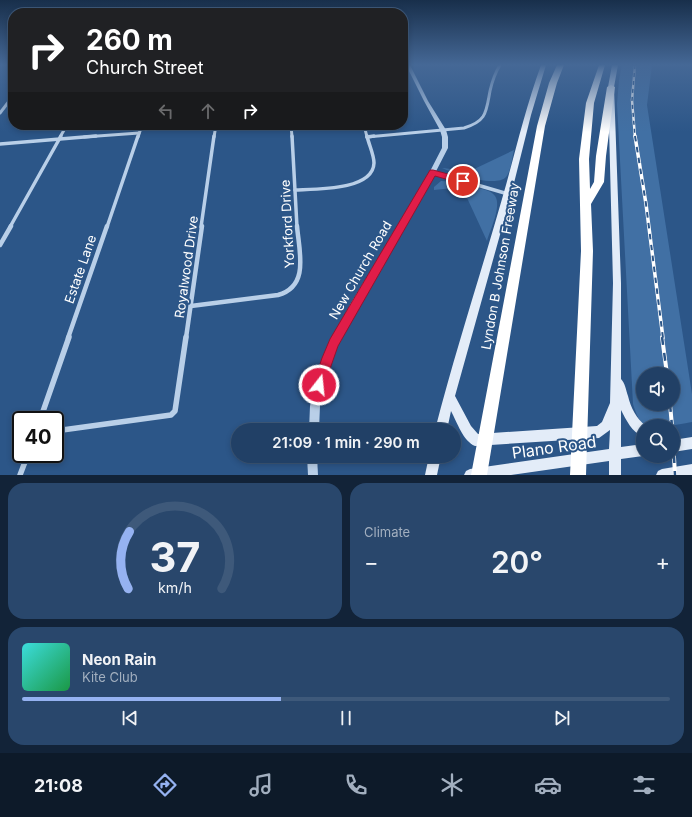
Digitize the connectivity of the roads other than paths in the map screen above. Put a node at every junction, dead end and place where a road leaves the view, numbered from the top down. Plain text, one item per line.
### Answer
1 (419, 87) edge
2 (492, 87) edge
3 (535, 87) edge
4 (552, 87) edge
5 (595, 87) edge
6 (611, 87) joint
7 (8, 103) edge
8 (0, 113) edge
9 (64, 130) edge
10 (140, 130) edge
11 (215, 130) edge
12 (291, 130) edge
13 (365, 130) edge
14 (443, 130) junction
15 (139, 133) junction
16 (367, 137) junction
17 (59, 139) junction
18 (0, 144) edge
19 (433, 172) junction
20 (295, 190) junction
21 (508, 194) junction
22 (586, 203) junction
23 (0, 244) edge
24 (191, 306) junction
25 (615, 369) junction
26 (449, 396) junction
27 (616, 400) junction
28 (43, 411) edge
29 (314, 423) edge
30 (443, 423) edge
31 (636, 423) edge
32 (64, 430) edge
33 (692, 443) edge
34 (680, 445) edge
35 (636, 451) edge
36 (614, 454) junction
37 (25, 463) edge
38 (312, 463) edge
39 (434, 463) edge
40 (692, 470) edge
41 (20, 475) edge
42 (312, 475) edge
43 (431, 475) edge
44 (470, 475) edge
45 (479, 475) edge
46 (578, 475) edge
47 (614, 475) edge
48 (662, 475) edge

1 - 14 street
2 - 14 street
3 - 21 main road
4 - 45 highway, Lyndon B Johnson Freeway
5 - 22 highway
6 - 22 highway
6 - 25 main road
7 - 8 street
9 - 17 street
10 - 15 street, Estate Lane
11 - 24 street, Royalwood Drive
12 - 20 street, Yorkford Drive
13 - 16 street
14 - 16 street
14 - 19 street, New Church Road
15 - 17 street
15 - 28 street, Estate Lane
16 - 20 street
17 - 18 street
17 - 23 street
19 - 21 street
19 - 29 street, New Church Road
20 - 24 street, Yorkford Drive
21 - 26 main road
22 - 46 highway
24 - 32 street, Royalwood Drive
25 - 27 main road
25 - 31 main road
26 - 27 main road
26 - 30 main road
27 - 36 main road
33 - 34 main road
35 - 36 main road, Plano Road
36 - 44 main road, Plano Road
36 - 47 main road
37 - 41 street
38 - 42 street
39 - 43 main road
40 - 48 main road

